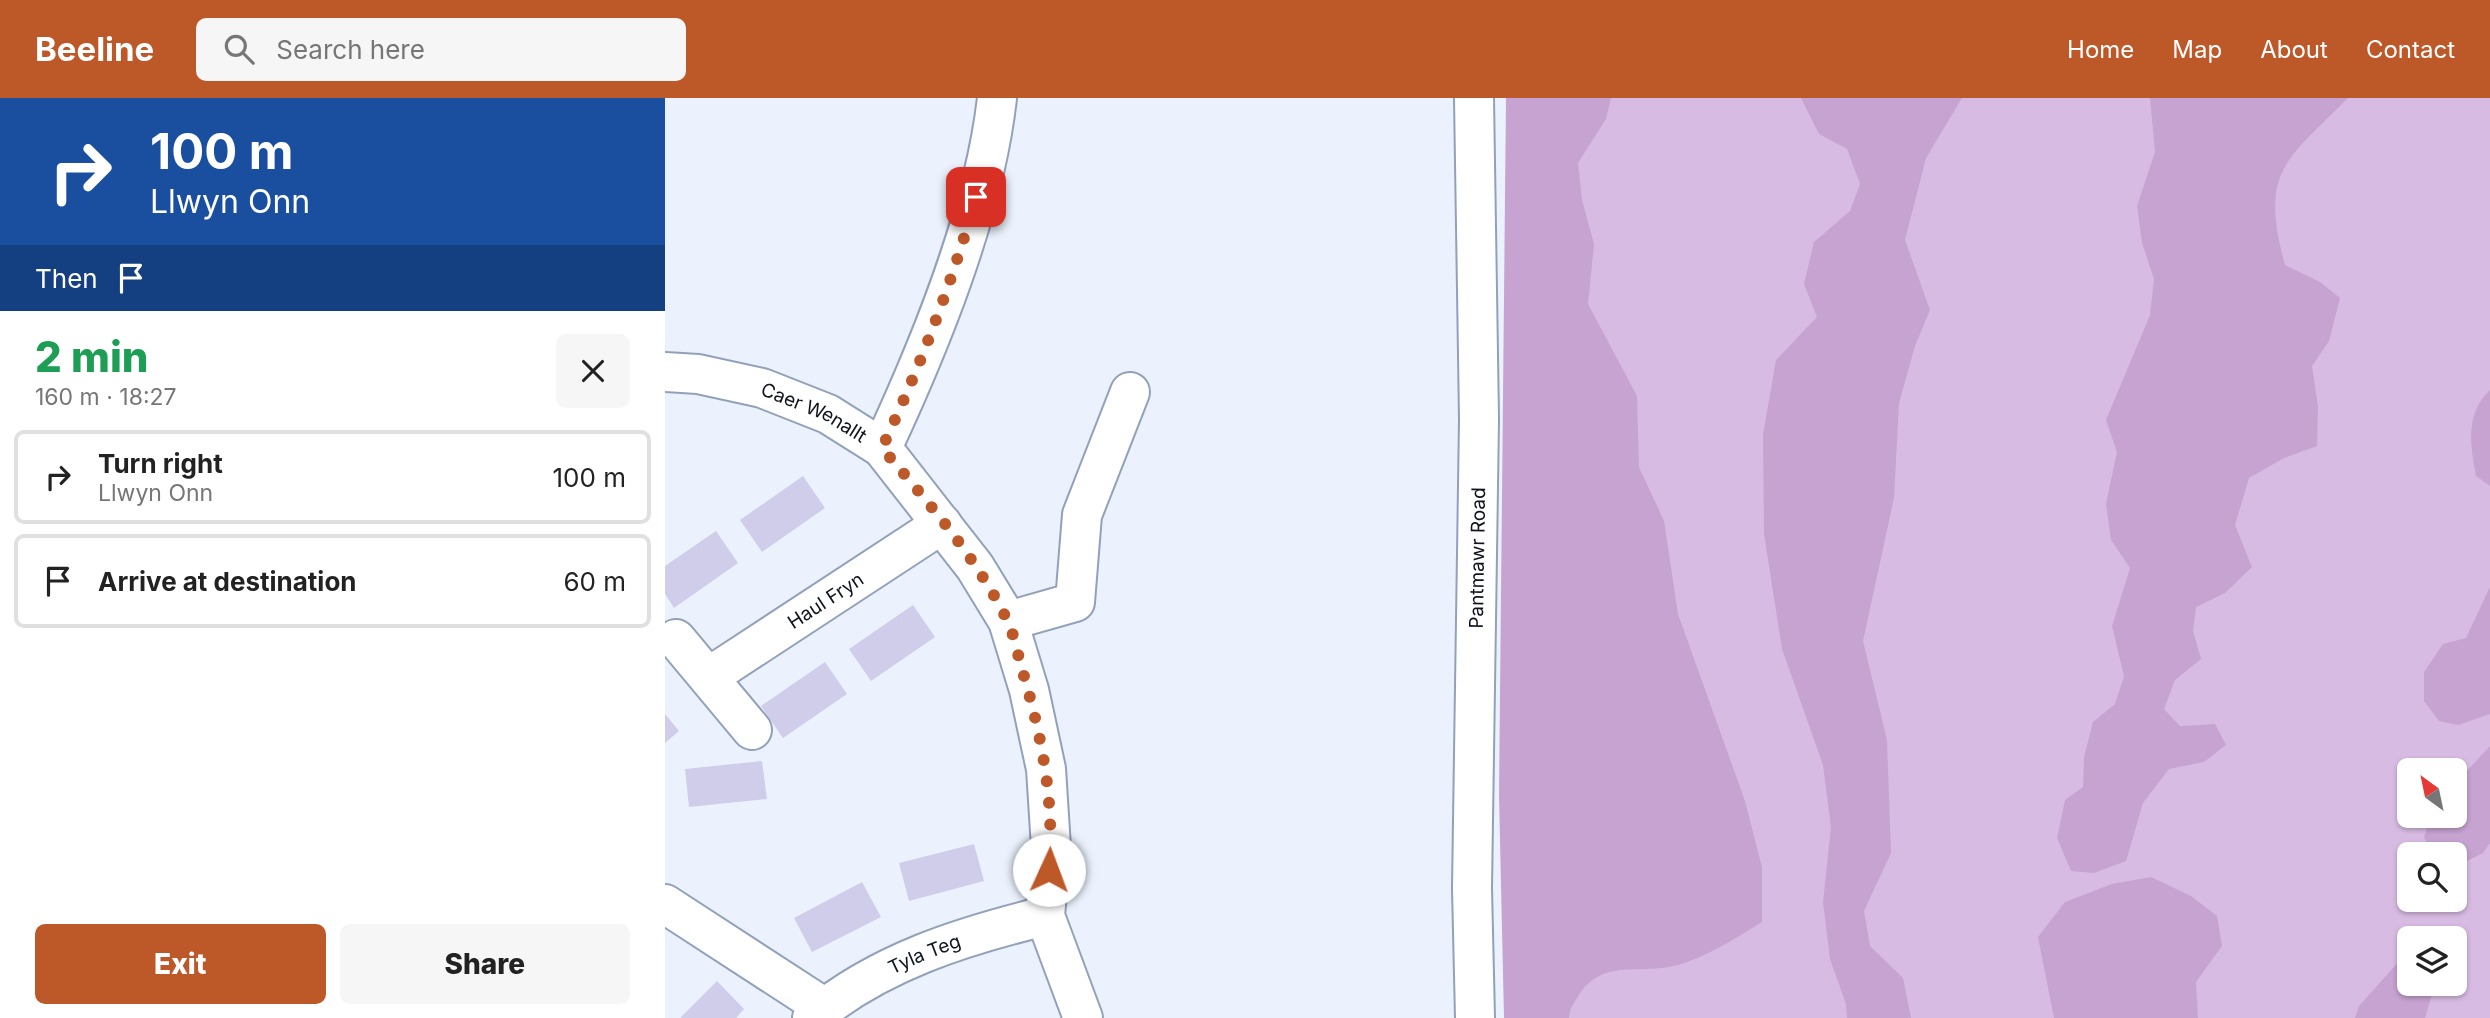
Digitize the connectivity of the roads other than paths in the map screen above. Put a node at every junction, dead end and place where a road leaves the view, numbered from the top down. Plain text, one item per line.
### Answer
1 (997, 98) edge
2 (1474, 98) edge
3 (665, 373) edge
4 (1130, 392) dead end
5 (882, 448) junction
6 (942, 524) junction
7 (1008, 621) junction
8 (676, 639) dead end
9 (710, 676) junction
10 (753, 730) dead end
11 (665, 904) edge
12 (1045, 916) junction
13 (818, 1013) edge
14 (1083, 1018) edge
15 (1475, 1018) edge

1 - 5 street
2 - 15 street, Pantmawr Road
3 - 5 street, Caer Wenallt
4 - 7 street
5 - 6 street, Caer Wenallt
6 - 7 street, Caer Wenallt
6 - 9 street, Haul Fryn
7 - 12 street, Caer Wenallt
8 - 9 street
9 - 10 street
11 - 13 street
12 - 13 street, Tyla Teg
12 - 14 street, Caer Wenallt

